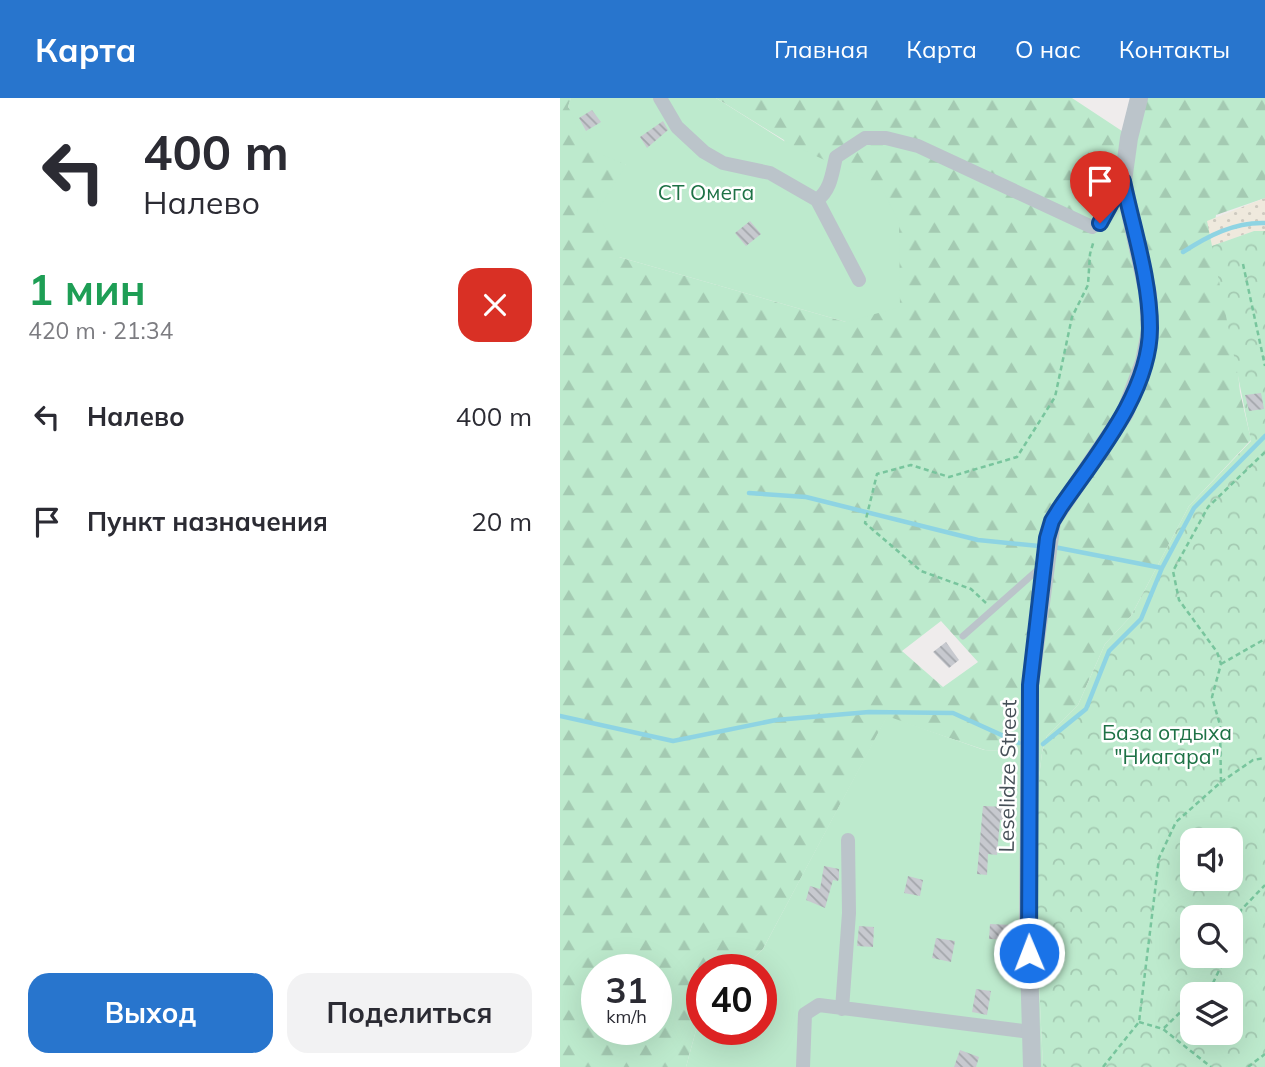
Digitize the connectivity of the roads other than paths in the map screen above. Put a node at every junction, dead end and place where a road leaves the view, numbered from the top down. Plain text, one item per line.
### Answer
1 (660, 98) edge
2 (1139, 98) edge
3 (1123, 181) junction
4 (817, 200) junction
5 (859, 280) dead end
6 (1044, 565) junction
7 (963, 636) dead end
8 (848, 840) dead end
9 (842, 1009) junction
10 (1031, 1032) junction
11 (803, 1067) edge
12 (1032, 1067) edge

1 - 4 street
2 - 3 street, Leselidze Street
3 - 4 street
3 - 6 street, Leselidze Street
4 - 5 street
6 - 7 lane
6 - 10 street, Leselidze Street
8 - 9 street
9 - 10 street
9 - 11 street
10 - 12 street, Leselidze Street

